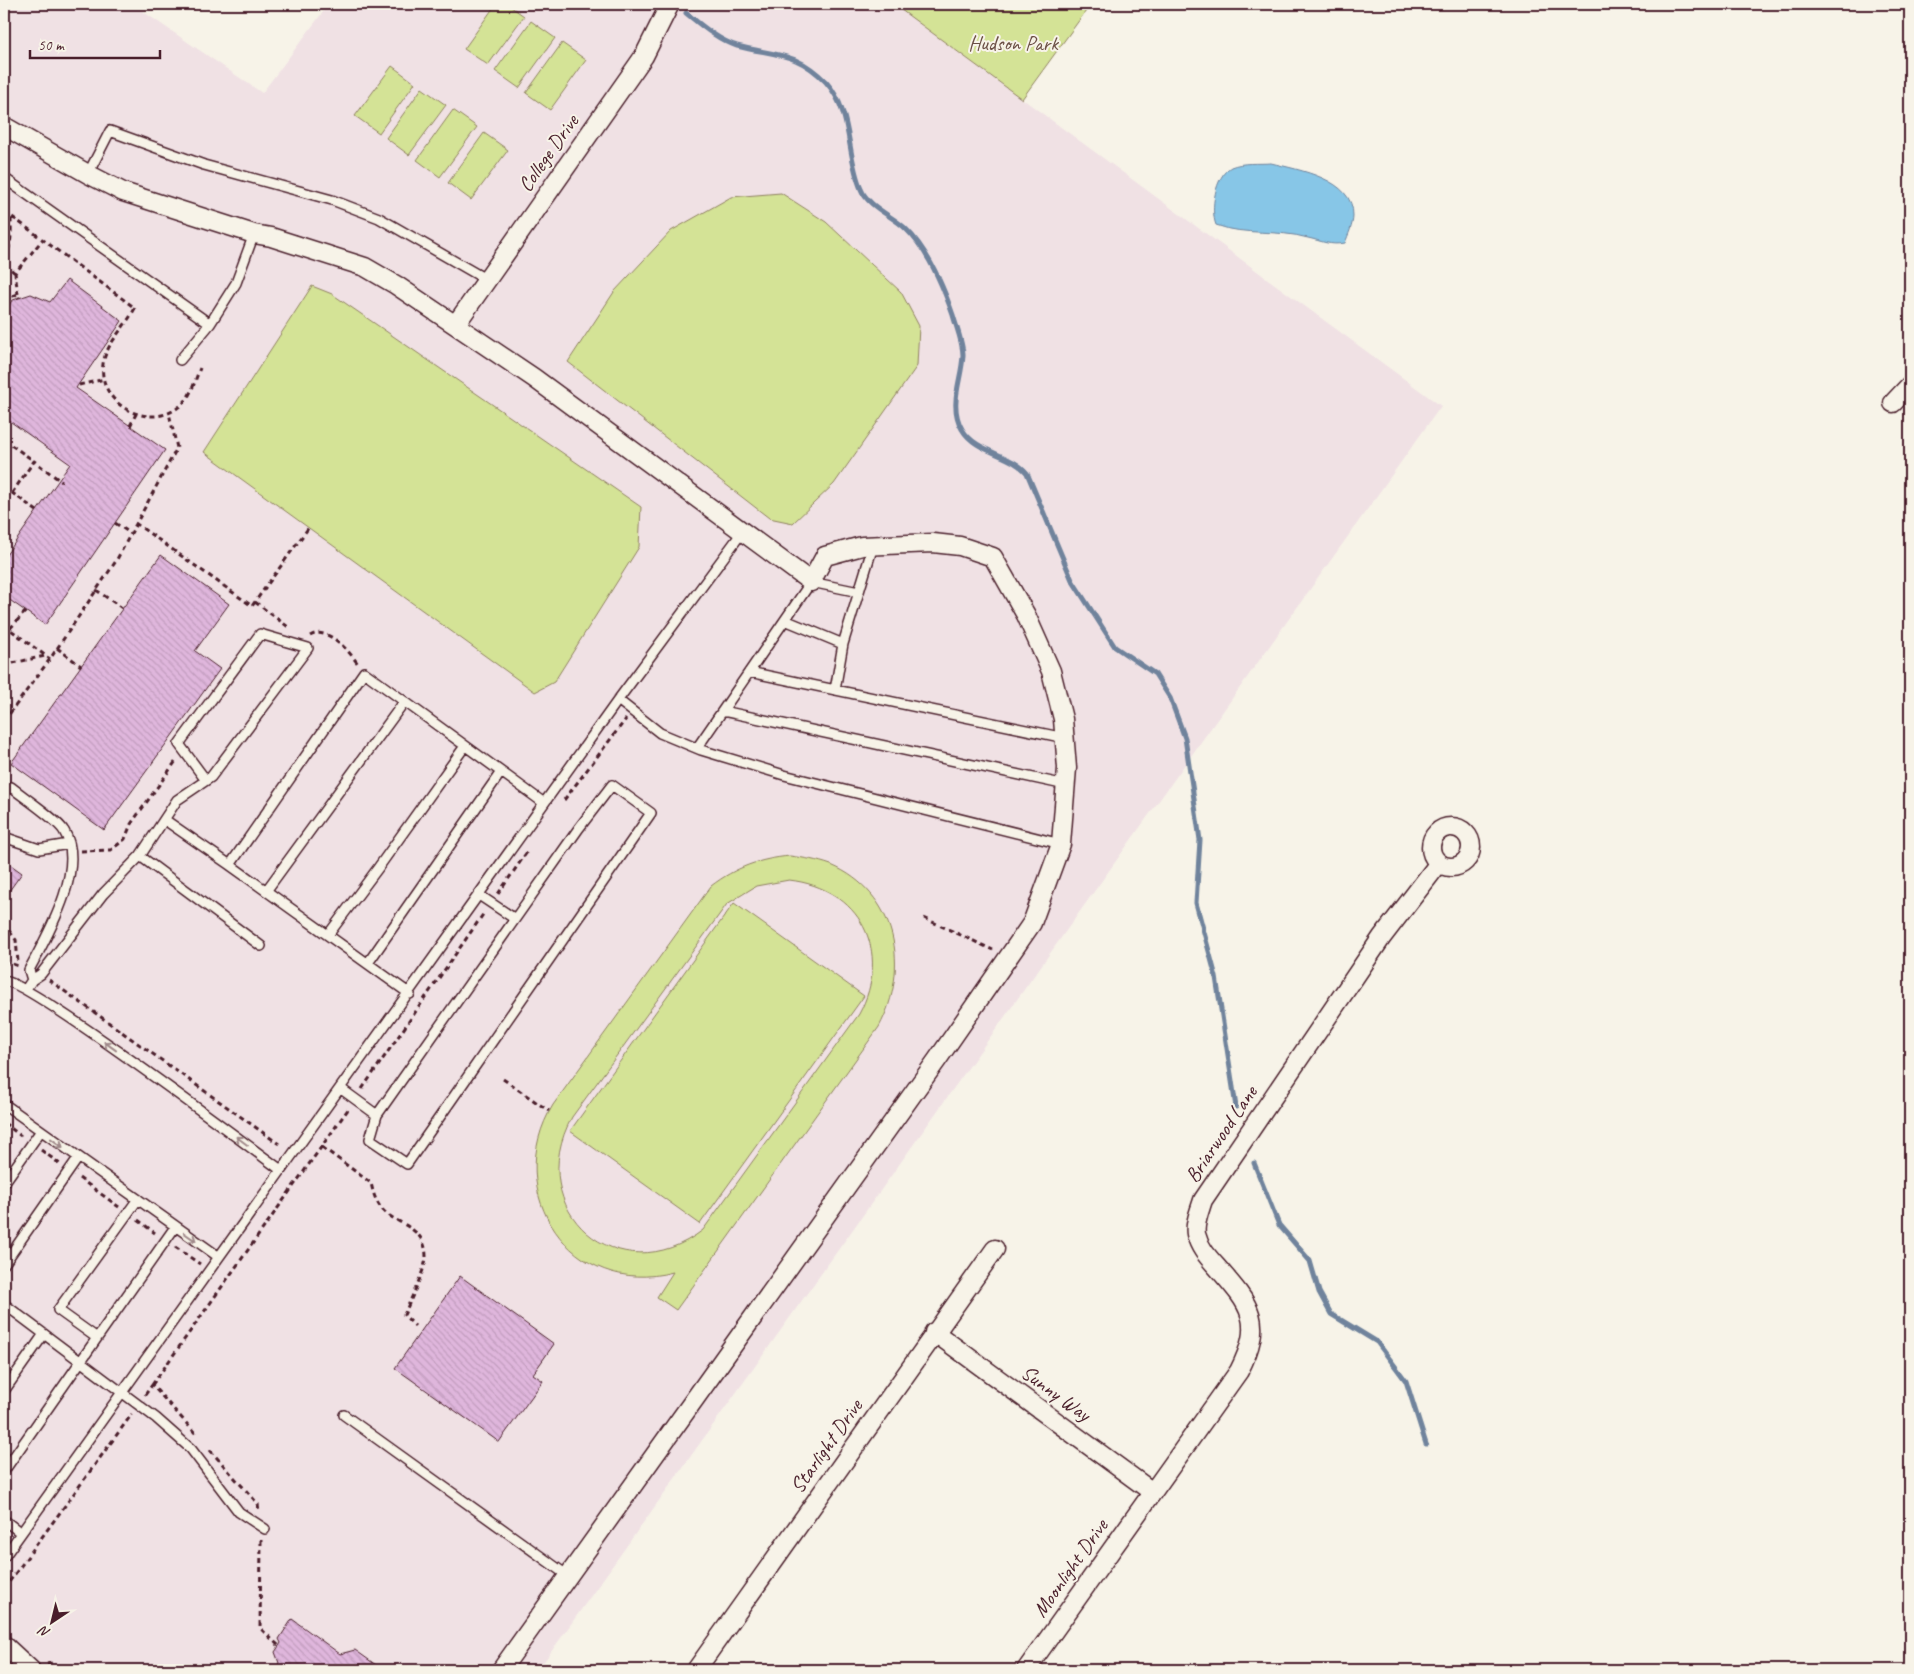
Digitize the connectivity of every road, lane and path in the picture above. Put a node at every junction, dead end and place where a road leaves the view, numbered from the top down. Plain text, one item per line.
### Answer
1 (670, 4) edge
2 (5, 128) edge
3 (88, 174) junction
4 (4, 178) edge
5 (254, 234) junction
6 (43, 238) junction
7 (4, 258) edge
8 (4, 264) edge
9 (15, 273) junction
10 (487, 280) junction
11 (4, 300) edge
12 (210, 324) junction
13 (456, 324) junction
14 (180, 360) dead end
15 (200, 368) dead end
16 (105, 379) junction
17 (79, 385) dead end
18 (1910, 385) edge
19 (1893, 403) dead end
20 (169, 413) junction
21 (136, 414) junction
22 (130, 426) dead end
23 (4, 440) edge
24 (34, 461) junction
25 (62, 482) dead end
26 (4, 487) edge
27 (12, 493) junction
28 (37, 511) dead end
29 (115, 523) dead end
30 (135, 523) junction
31 (309, 527) dead end
32 (743, 530) junction
33 (130, 534) junction
34 (873, 546) junction
35 (811, 582) junction
36 (96, 590) junction
37 (859, 592) junction
38 (122, 608) dead end
39 (26, 611) dead end
40 (785, 620) junction
41 (4, 625) edge
42 (10, 630) junction
43 (4, 634) edge
44 (842, 644) junction
45 (57, 648) junction
46 (45, 656) junction
47 (50, 659) junction
48 (4, 665) edge
49 (81, 666) dead end
50 (749, 672) junction
51 (835, 690) junction
52 (618, 700) junction
53 (404, 702) junction
54 (632, 711) junction
55 (723, 711) junction
56 (4, 721) edge
57 (1065, 738) junction
58 (465, 746) junction
59 (697, 748) junction
60 (184, 750) junction
61 (501, 772) junction
62 (205, 779) junction
63 (1066, 785) junction
64 (4, 790) edge
65 (544, 803) junction
66 (561, 804) dead end
67 (165, 820) junction
68 (4, 836) edge
69 (1060, 844) junction
70 (70, 848) junction
71 (528, 850) dead end
72 (140, 856) junction
73 (1440, 863) dead end
74 (230, 865) junction
75 (266, 891) junction
76 (479, 894) junction
77 (491, 903) junction
78 (924, 918) dead end
79 (515, 920) junction
80 (4, 924) edge
81 (328, 935) junction
82 (261, 946) dead end
83 (1010, 958) junction
84 (4, 962) edge
85 (368, 963) junction
86 (18, 966) junction
87 (29, 970) junction
88 (41, 974) junction
89 (32, 980) junction
90 (4, 981) edge
91 (26, 989) junction
92 (410, 994) junction
93 (503, 1079) dead end
94 (340, 1088) junction
95 (355, 1099) junction
96 (4, 1104) edge
97 (549, 1111) dead end
98 (377, 1115) junction
99 (4, 1124) edge
100 (40, 1132) junction
101 (32, 1144) junction
102 (279, 1144) dead end
103 (322, 1147) junction
104 (78, 1158) junction
105 (281, 1170) junction
106 (70, 1172) junction
107 (4, 1183) edge
108 (138, 1200) junction
109 (128, 1213) junction
110 (175, 1227) junction
111 (166, 1241) junction
112 (995, 1249) dead end
113 (219, 1257) junction
114 (4, 1264) edge
115 (210, 1271) junction
116 (225, 1282) junction
117 (4, 1304) edge
118 (415, 1326) dead end
119 (934, 1332) junction
120 (44, 1334) junction
121 (97, 1338) junction
122 (80, 1361) junction
123 (152, 1385) junction
124 (4, 1391) edge
125 (122, 1392) junction
126 (139, 1405) junction
127 (344, 1415) dead end
128 (201, 1439) dead end
129 (207, 1446) dead end
130 (4, 1471) edge
131 (1151, 1491) junction
132 (4, 1520) edge
133 (263, 1527) junction
134 (21, 1533) junction
135 (4, 1557) edge
136 (568, 1576) junction
137 (4, 1589) edge
138 (4, 1645) edge
139 (279, 1646) dead end
140 (31, 1670) edge
141 (501, 1670) edge
142 (696, 1670) edge
143 (1026, 1670) edge

1 - 10 street, College Drive
2 - 3 street
3 - 5 street
3 - 10 lane
4 - 12 lane
5 - 12 lane
5 - 13 street
6 - 7 path
6 - 9 path
6 - 16 path
8 - 9 path
9 - 11 path
10 - 13 street, College Drive
12 - 14 lane
13 - 32 street
15 - 20 path
16 - 17 path
16 - 21 path
18 - 19 street
20 - 21 path
20 - 30 path
21 - 22 path
23 - 24 path
24 - 25 path
24 - 27 path
26 - 27 path
27 - 28 path
29 - 33 path
30 - 31 path
30 - 33 path
32 - 35 street
32 - 52 lane
33 - 36 path
34 - 35 street
34 - 37 lane
34 - 57 street
35 - 37 lane
35 - 40 lane
36 - 38 path
36 - 45 path
37 - 44 lane
39 - 42 path
40 - 44 lane
40 - 50 lane
41 - 42 path
42 - 43 path
42 - 46 path
44 - 51 lane
45 - 47 path
45 - 49 path
46 - 47 path
46 - 48 path
47 - 56 path
50 - 51 lane
50 - 55 lane
51 - 57 lane
52 - 54 lane
52 - 65 lane
53 - 58 lane
53 - 74 lane
53 - 75 lane
54 - 59 lane
54 - 66 path
55 - 59 lane
55 - 63 lane
57 - 63 street
58 - 61 lane
58 - 81 lane
59 - 69 lane
60 - 62 lane
60 - 62 lane
60 - 70 path
61 - 65 lane
61 - 85 lane
62 - 67 lane
63 - 69 street
64 - 70 lane
65 - 76 lane
67 - 72 lane
67 - 74 lane
68 - 70 lane
69 - 83 street
70 - 87 lane
71 - 77 path
72 - 82 lane
72 - 88 lane
73 - 131 street, Briarwood Lane
74 - 75 lane
75 - 81 lane
76 - 77 lane
76 - 92 lane
77 - 79 lane
77 - 95 path
78 - 83 path
79 - 98 lane
79 - 98 lane
80 - 86 path
81 - 85 lane
83 - 136 street
84 - 86 path
85 - 92 lane
86 - 87 path
87 - 89 lane
88 - 89 lane
88 - 102 path
89 - 91 lane
90 - 91 lane
105 -> 91 lane
92 - 94 lane
93 - 97 path
94 - 95 lane
94 - 105 lane
95 - 98 lane
95 - 103 path
96 - 100 lane
99 - 101 path
100 - 101 lane
100 -> 104 lane
101 - 106 path
101 - 107 lane
103 - 116 path
103 - 118 path
104 - 106 lane
104 - 108 lane
105 - 113 lane
106 - 109 path
106 - 114 lane
108 - 109 lane
108 - 110 lane
109 - 111 path
109 - 121 lane
110 - 111 lane
110 -> 113 lane
111 - 115 path
111 - 121 lane
112 - 119 street, Starlight Drive
113 - 115 lane
115 - 116 path
115 - 125 lane
116 - 123 path
117 - 120 lane
119 - 131 street, Sunny Way
119 - 142 street, Starlight Drive
120 - 122 lane
120 - 124 lane
121 - 122 lane
122 - 125 lane
122 - 130 lane
123 - 126 path
123 - 128 path
125 - 126 lane
125 - 134 lane
126 - 133 lane
126 - 137 path
127 - 136 lane
129 - 133 path
131 - 143 street, Moonlight Drive
132 - 134 lane
133 - 139 path
134 - 135 lane
136 - 141 street
138 - 140 street

